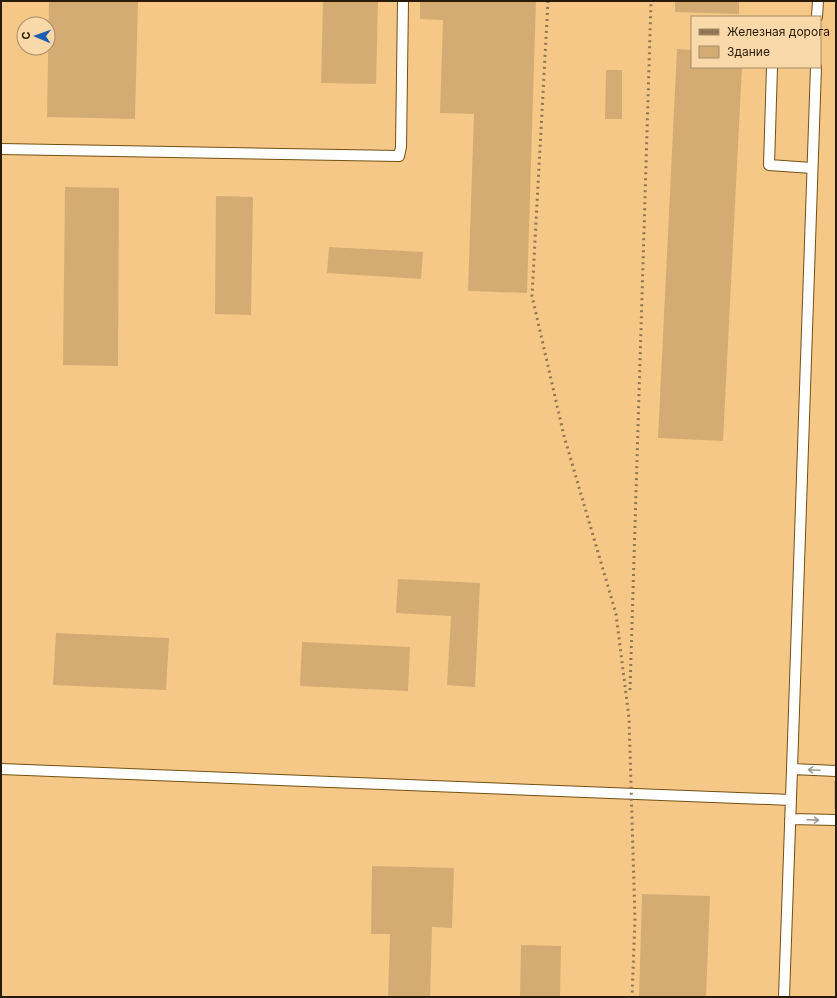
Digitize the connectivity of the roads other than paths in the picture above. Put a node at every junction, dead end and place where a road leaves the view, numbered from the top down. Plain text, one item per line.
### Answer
1 (403, 1) edge
2 (818, 1) edge
3 (817, 16) edge
4 (772, 68) edge
5 (816, 68) edge
6 (1, 149) edge
7 (812, 168) junction
8 (792, 769) junction
9 (1, 770) edge
10 (836, 771) edge
11 (791, 800) junction
12 (790, 819) junction
13 (836, 820) edge
14 (784, 997) edge

1 - 6 lane
2 - 3 lane
4 - 7 lane
5 - 7 lane
7 - 8 lane
10 -> 8 lane
8 - 11 lane
9 - 11 lane
11 - 12 lane
12 -> 13 lane
12 - 14 lane

